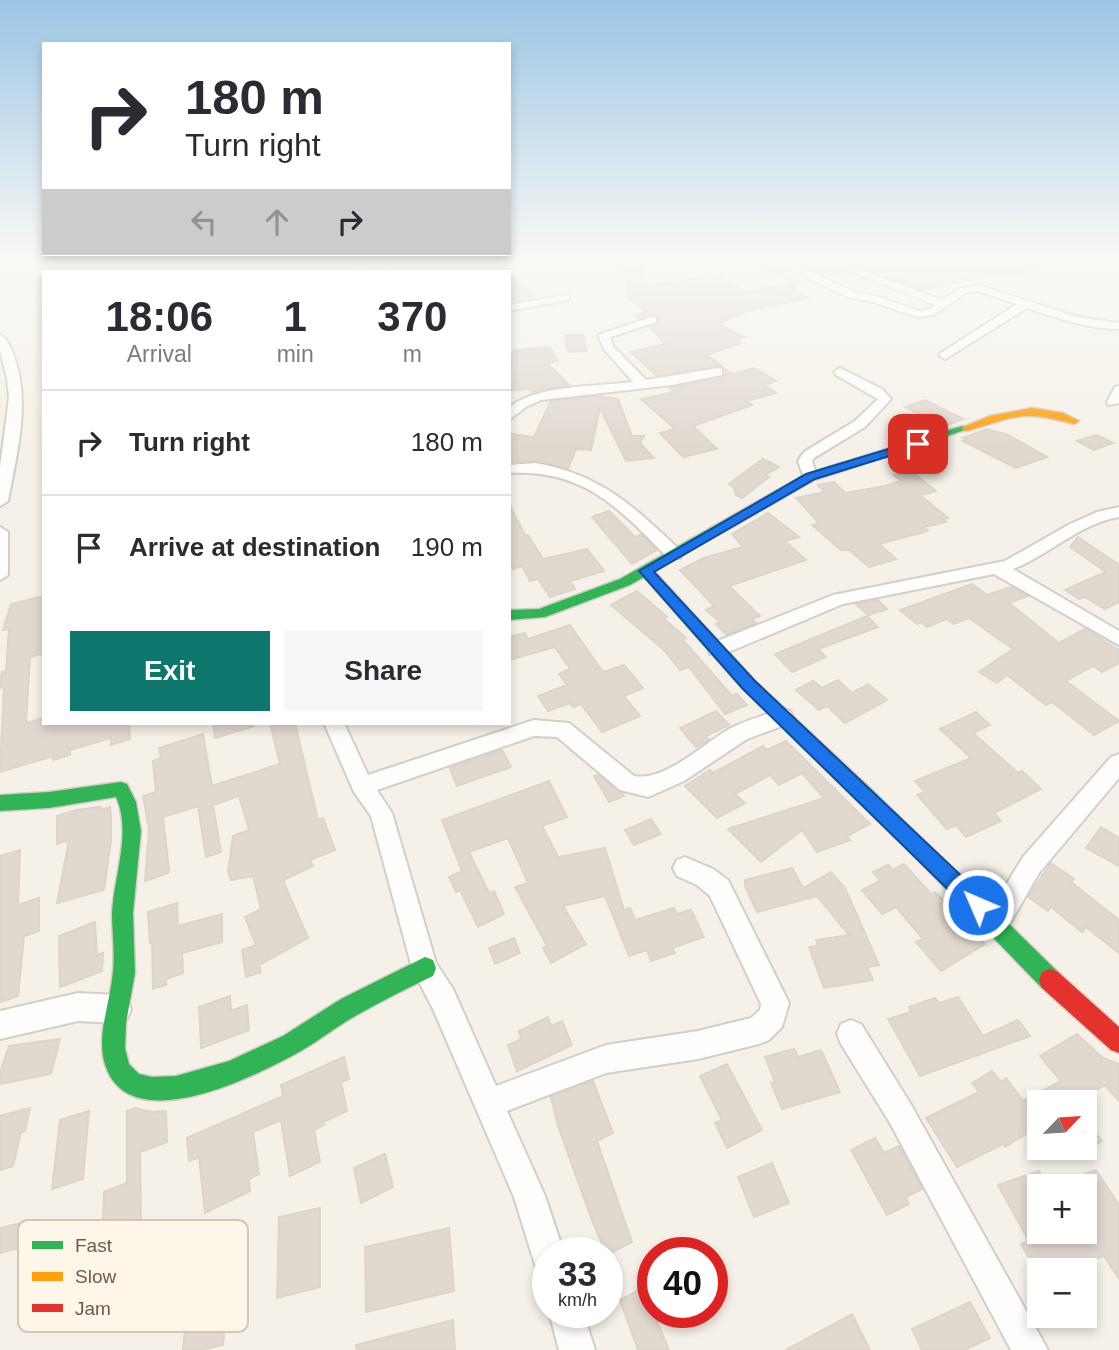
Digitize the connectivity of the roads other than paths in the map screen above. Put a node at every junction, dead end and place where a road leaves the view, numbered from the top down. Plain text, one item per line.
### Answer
1 (646, 322) edge
2 (991, 322) edge
3 (1083, 322) edge
4 (1119, 326) edge
5 (0, 338) edge
6 (944, 355) dead end
7 (6, 364) edge
8 (718, 372) dead end
9 (840, 372) dead end
10 (643, 385) junction
11 (16, 403) junction
12 (0, 406) edge
13 (511, 414) edge
14 (1074, 421) dead end
15 (511, 470) edge
16 (810, 477) junction
17 (0, 502) edge
18 (1119, 512) edge
19 (0, 532) edge
20 (0, 542) edge
21 (674, 554) junction
22 (996, 568) junction
23 (646, 571) junction
24 (0, 575) edge
25 (511, 615) edge
26 (1119, 639) edge
27 (717, 649) junction
28 (783, 717) junction
29 (335, 725) edge
30 (1119, 763) edge
31 (362, 786) junction
32 (0, 803) edge
33 (685, 868) dead end
34 (996, 924) junction
35 (425, 968) junction
36 (117, 1009) junction
37 (0, 1025) edge
38 (851, 1034) dead end
39 (1119, 1042) edge
40 (488, 1103) junction
41 (542, 1237) edge
42 (571, 1328) edge
43 (578, 1350) edge
44 (1030, 1350) edge

1 - 10 street
2 - 6 street
3 - 4 street
5 - 7 street
7 - 11 street
8 - 10 street
9 - 16 street
10 - 13 street
11 - 12 street
11 - 17 street
14 - 16 street
15 - 21 street
16 - 21 street
18 - 22 street
19 - 20 street
20 - 24 street
21 - 23 street
22 - 26 street
22 - 27 street
23 - 25 street
23 - 27 street
27 - 28 street
28 - 31 street
28 - 34 street
29 - 31 street
30 - 34 street
31 - 35 street
32 - 36 street
33 - 40 street
34 - 39 street
35 - 36 street
35 - 40 street
36 - 37 street
38 - 44 street
40 - 41 street
42 - 43 street

